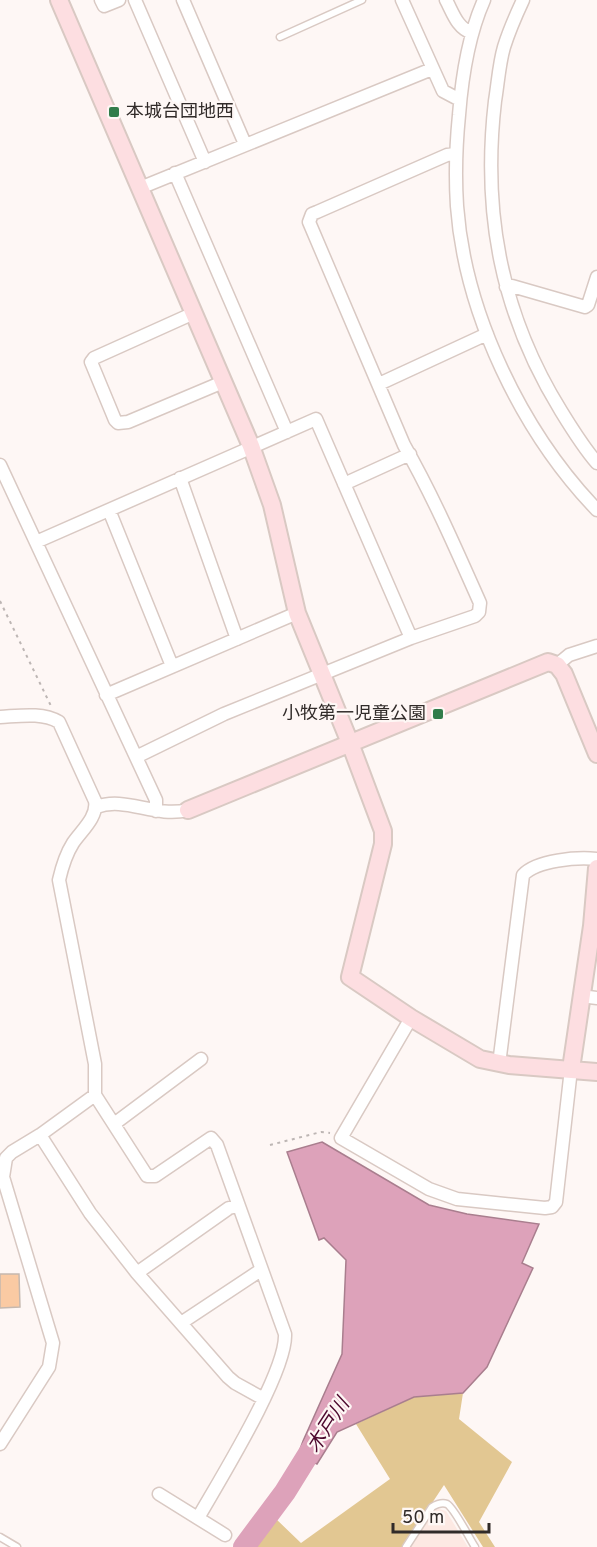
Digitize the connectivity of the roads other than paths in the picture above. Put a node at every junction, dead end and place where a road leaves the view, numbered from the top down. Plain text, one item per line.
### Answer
1 (59, 0) edge
2 (101, 0) edge
3 (119, 0) edge
4 (135, 0) edge
5 (183, 0) edge
6 (362, 0) edge
7 (402, 0) edge
8 (446, 0) edge
9 (484, 0) edge
10 (522, 0) edge
11 (472, 33) junction
12 (280, 37) dead end
13 (432, 69) junction
14 (460, 100) junction
15 (245, 144) junction
16 (455, 154) junction
17 (205, 162) junction
18 (175, 173) junction
19 (140, 188) junction
20 (597, 278) edge
21 (506, 287) junction
22 (194, 313) junction
23 (488, 334) junction
24 (224, 382) junction
25 (379, 384) junction
26 (287, 432) junction
27 (251, 446) junction
28 (410, 454) junction
29 (597, 463) edge
30 (0, 465) edge
31 (180, 478) junction
32 (344, 484) junction
33 (109, 510) junction
34 (597, 510) edge
35 (36, 543) junction
36 (297, 613) junction
37 (411, 638) junction
38 (237, 639) junction
39 (597, 646) edge
40 (557, 665) junction
41 (172, 666) junction
42 (322, 676) junction
43 (106, 695) junction
44 (0, 717) edge
45 (350, 743) junction
46 (597, 754) edge
47 (136, 758) junction
48 (96, 807) junction
49 (188, 810) joint
50 (156, 811) junction
51 (597, 859) edge
52 (597, 868) edge
53 (594, 926) edge
54 (589, 997) edge
55 (411, 1018) junction
56 (201, 1059) dead end
57 (499, 1064) junction
58 (571, 1069) junction
59 (597, 1072) edge
60 (95, 1095) junction
61 (114, 1124) junction
62 (40, 1136) junction
63 (238, 1206) junction
64 (261, 1270) junction
65 (137, 1273) junction
66 (182, 1323) junction
67 (264, 1400) junction
68 (0, 1444) edge
69 (159, 1494) dead end
70 (198, 1518) junction
71 (225, 1535) dead end
72 (0, 1537) edge
73 (17, 1547) edge
74 (406, 1547) edge
75 (475, 1547) edge

1 - 19 street
2 - 3 street
4 - 17 street
5 - 15 street
6 - 12 lane
7 - 13 street
8 - 11 street
9 - 11 street
10 - 21 street
11 - 14 street
13 - 14 street
13 - 15 street
14 - 16 street
15 - 17 street
16 - 23 street
16 - 25 street
17 - 18 street
18 - 19 street
18 - 26 street
19 - 22 street
20 - 21 street
21 - 29 street
22 - 24 street
22 - 24 street
23 - 25 street
23 - 34 street
24 - 27 street
25 - 28 street
26 - 27 street
26 - 32 street
27 - 31 street
27 - 36 street
28 - 32 street
28 - 37 street
30 - 35 street
31 - 33 street
31 - 38 street
32 - 37 street
33 - 35 street
33 - 41 street
35 - 43 street
36 - 38 street
36 - 42 street
37 - 42 street
38 - 41 street
39 - 40 street
40 - 45 street
40 - 46 street
41 - 43 street
42 - 45 street
42 - 47 street
43 - 47 street
44 - 48 street
45 - 49 street
45 - 55 street
47 - 50 street
48 - 50 street
48 - 60 street
49 - 50 street
51 - 57 street
52 - 53 street
53 - 54 street
54 - 58 street
55 - 57 street
55 - 58 street
56 - 61 street
57 - 58 street
58 - 59 street
60 - 61 street
60 - 62 street
61 - 63 street
62 - 65 street
62 - 68 street
63 - 64 street
63 - 65 street
64 - 66 street
64 - 67 street
65 - 66 street
66 - 67 street
67 - 70 street
69 - 70 street
70 - 71 street
72 - 73 lane
74 - 75 lane

